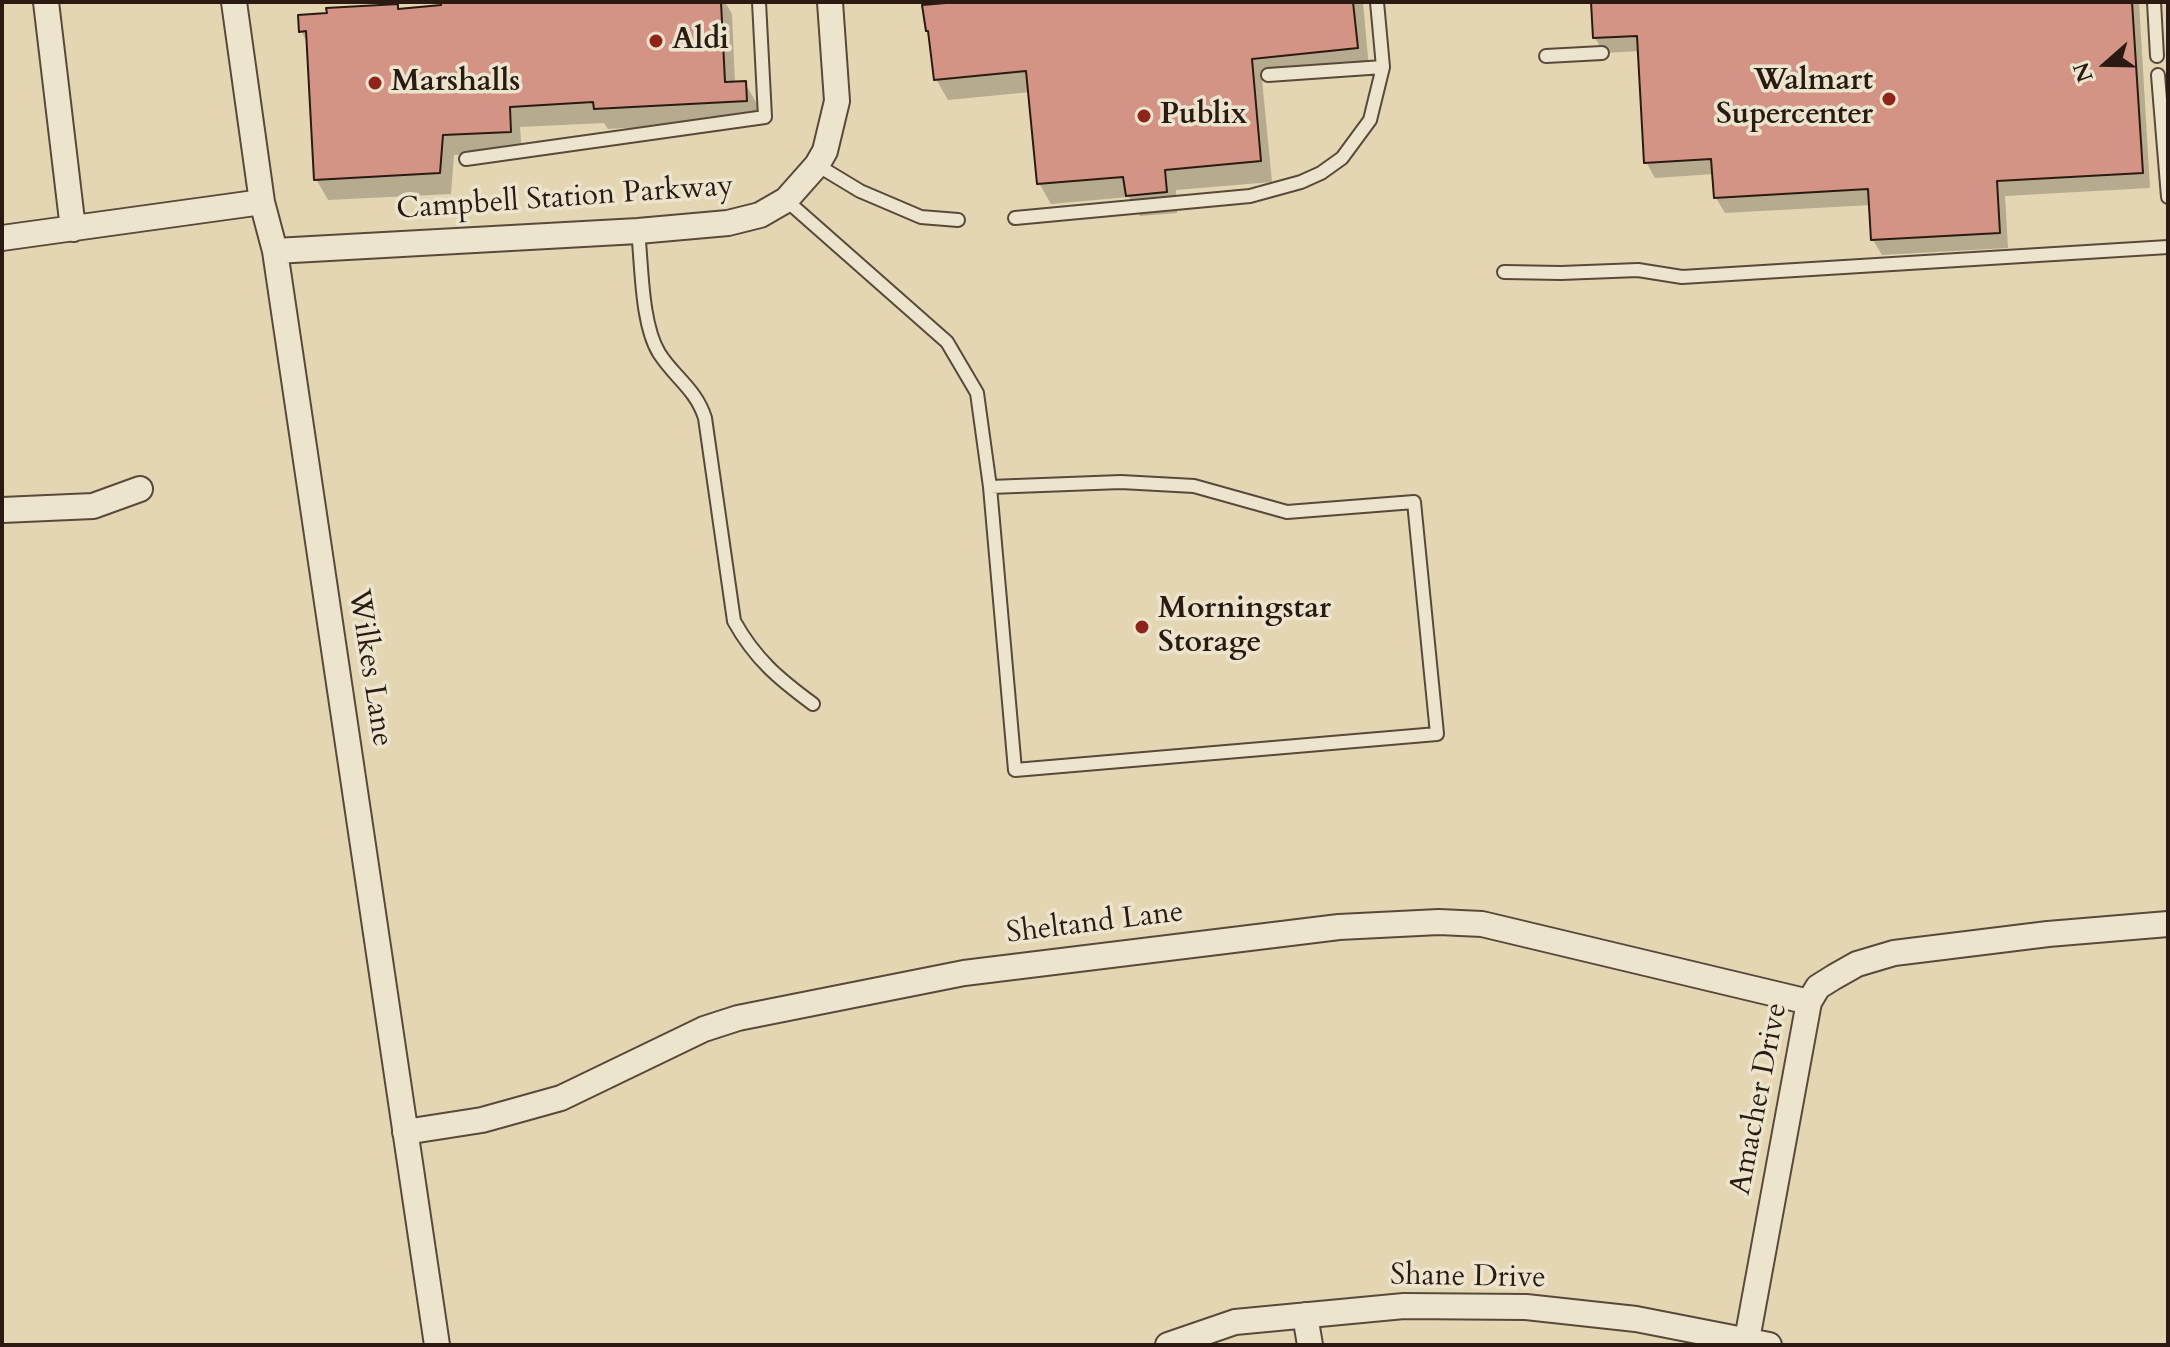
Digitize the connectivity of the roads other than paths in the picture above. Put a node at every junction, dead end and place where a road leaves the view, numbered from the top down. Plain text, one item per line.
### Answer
1 (46, 2) edge
2 (234, 2) edge
3 (763, 2) edge
4 (830, 2) edge
5 (1377, 2) edge
6 (2154, 2) edge
7 (1602, 53) dead end
8 (1546, 56) dead end
9 (2157, 56) dead end
10 (1383, 67) junction
11 (1268, 75) dead end
12 (2158, 75) dead end
13 (466, 159) dead end
14 (817, 165) junction
15 (2168, 194) edge
16 (786, 200) junction
17 (262, 202) junction
18 (1015, 218) dead end
19 (958, 220) dead end
20 (73, 229) junction
21 (638, 231) junction
22 (2, 238) edge
23 (2168, 247) edge
24 (275, 251) junction
25 (1504, 272) dead end
26 (990, 487) junction
27 (140, 489) dead end
28 (2, 510) edge
29 (813, 704) dead end
30 (2168, 924) edge
31 (1809, 1002) junction
32 (405, 1132) junction
33 (1305, 1315) junction
34 (1754, 1344) edge
35 (437, 1345) edge
36 (1168, 1345) edge
37 (1310, 1345) edge

1 - 20 street
2 - 17 street, Wilkes Lane
3 - 13 lane
4 - 14 street, Campbell Station Parkway
5 - 10 lane
6 - 9 lane
7 - 8 lane
10 - 11 lane
10 - 18 lane
12 - 15 lane
14 - 16 street, Campbell Station Parkway
14 - 19 lane
16 - 21 street, Campbell Station Parkway
16 - 26 lane
17 - 20 street
17 - 24 street, Wilkes Lane
20 - 22 street
21 - 24 street, Campbell Station Parkway
21 - 29 lane
23 - 25 lane
24 - 32 street, Wilkes Lane
26 - 26 lane
27 - 28 street
30 - 31 street, Amacher Drive
31 - 32 street, Sheltand Lane
31 - 34 street, Amacher Drive
32 - 35 street, Wilkes Lane
33 - 34 street, Shane Drive
33 - 36 street, Shane Drive
33 - 37 street

